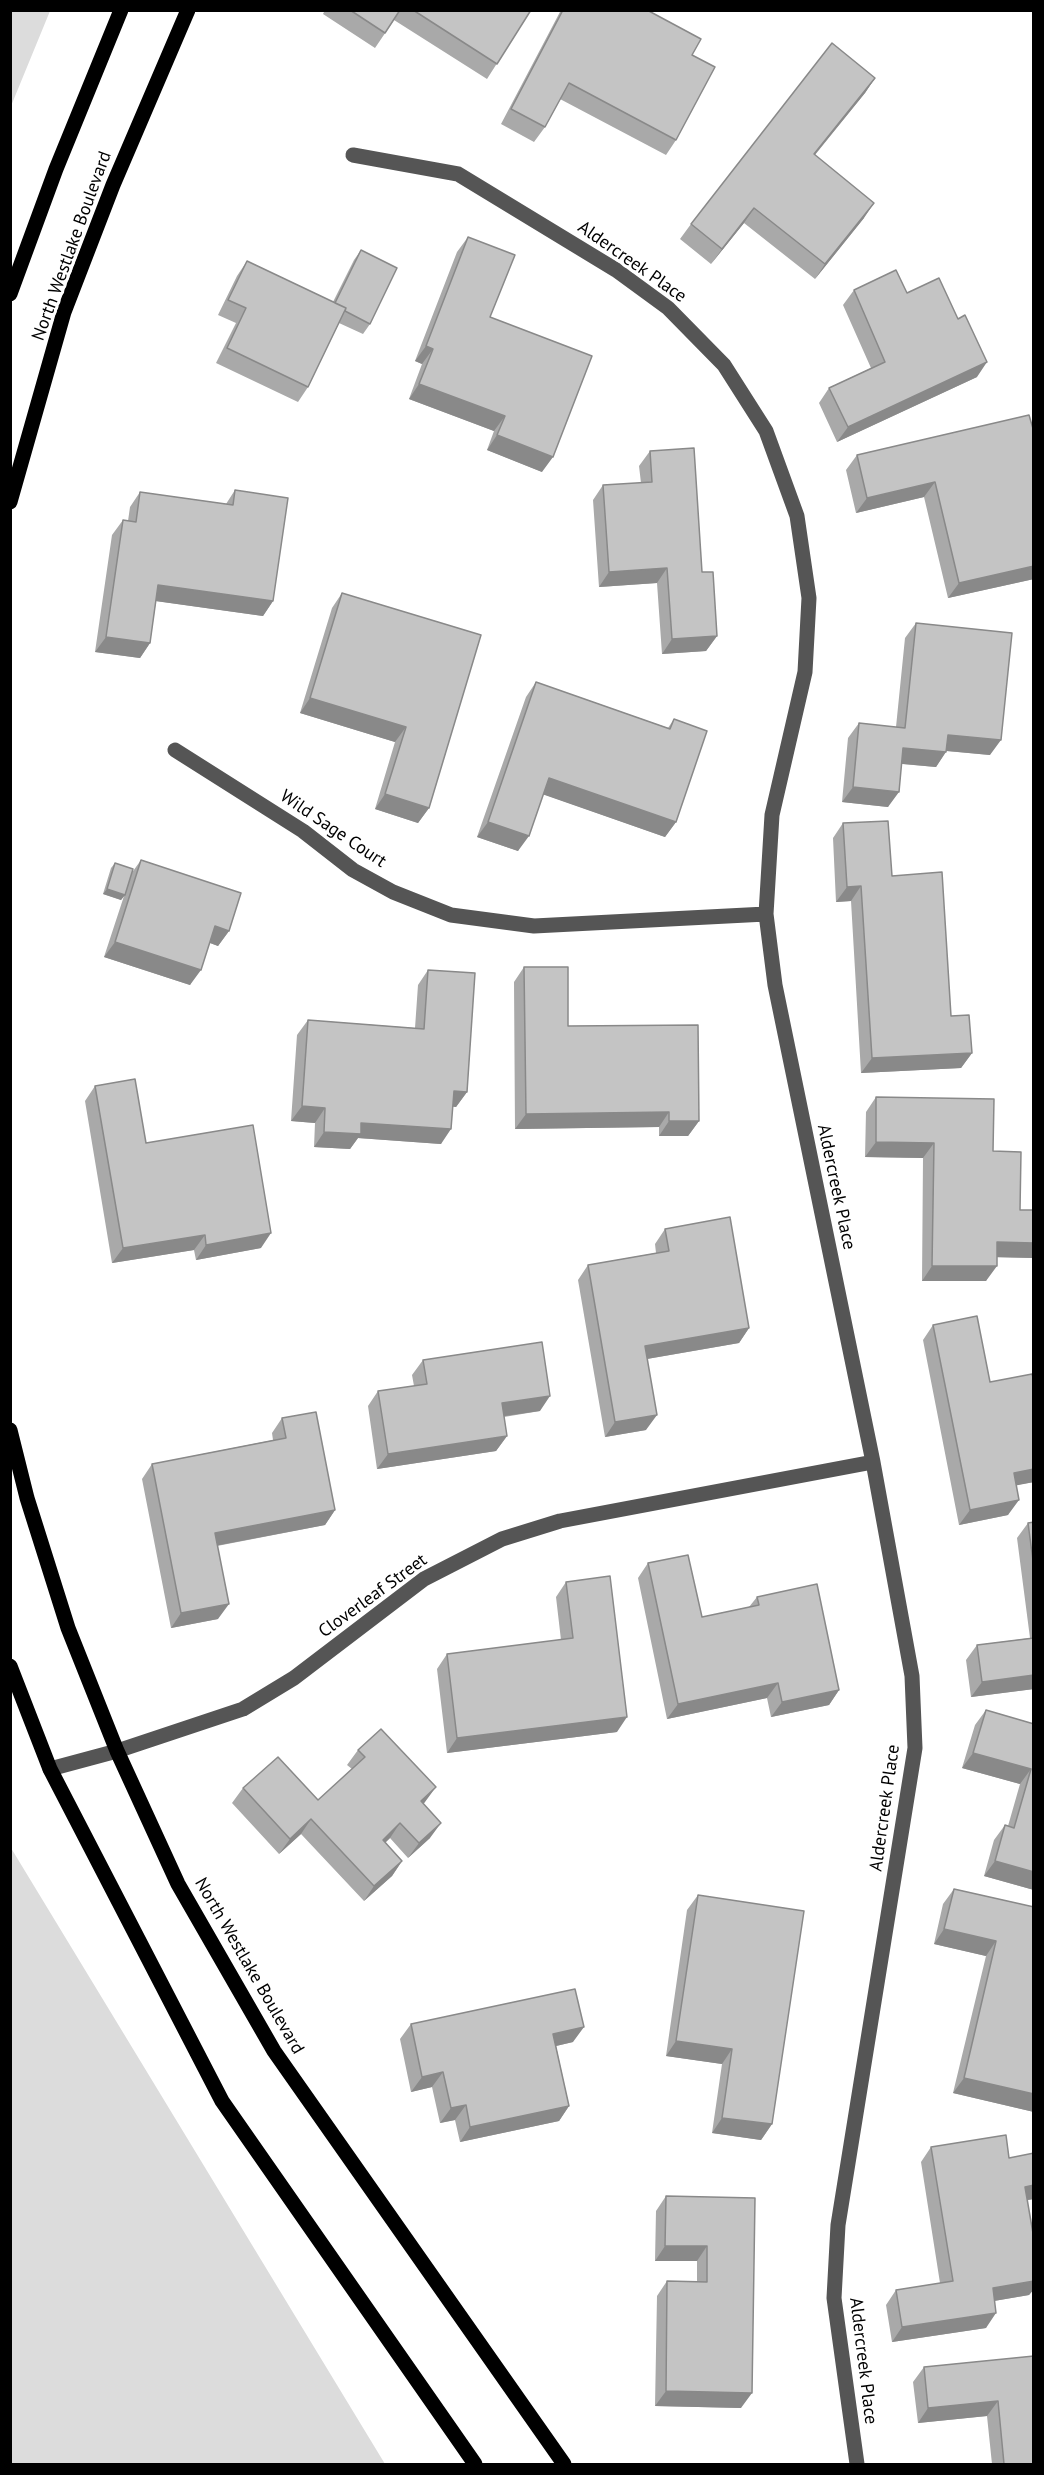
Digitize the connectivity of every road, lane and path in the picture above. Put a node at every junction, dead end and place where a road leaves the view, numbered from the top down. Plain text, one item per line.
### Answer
1 (121, 10) edge
2 (188, 10) edge
3 (353, 155) dead end
4 (10, 294) edge
5 (10, 502) edge
6 (175, 750) dead end
7 (766, 914) junction
8 (10, 1430) edge
9 (873, 1462) junction
10 (10, 1666) edge
11 (117, 1751) junction
12 (50, 1769) junction
13 (475, 2464) edge
14 (564, 2464) edge
15 (857, 2464) edge

1 - 4 main road
2 - 5 main road, North Westlake Boulevard
3 - 7 street, Aldercreek Place
6 - 7 street, Wild Sage Court
7 - 9 street, Aldercreek Place
8 - 11 main road, North Westlake Boulevard
9 - 11 street, Cloverleaf Street
9 - 15 street, Aldercreek Place
10 - 12 main road
11 - 12 street, Cloverleaf Street
11 - 14 main road, North Westlake Boulevard
12 - 13 main road

